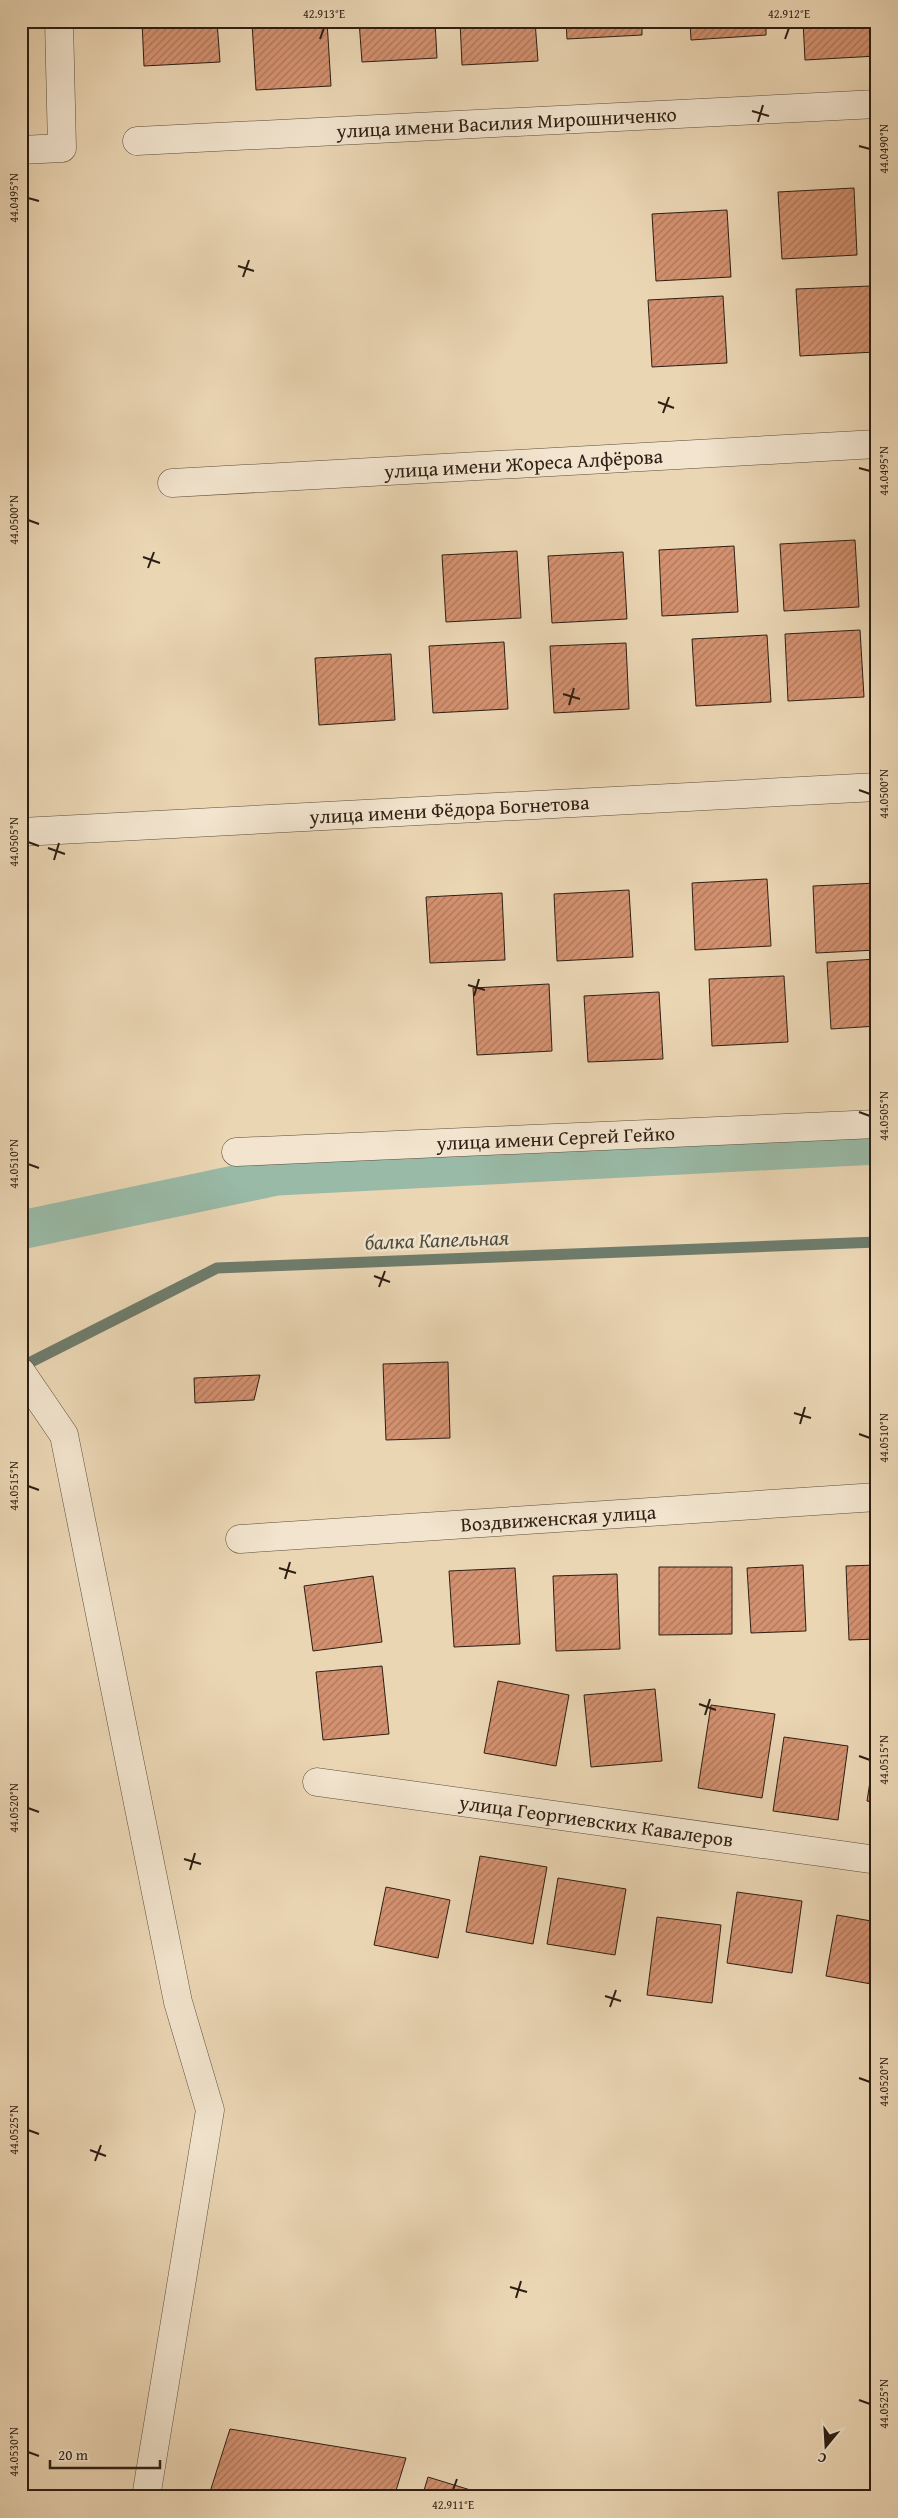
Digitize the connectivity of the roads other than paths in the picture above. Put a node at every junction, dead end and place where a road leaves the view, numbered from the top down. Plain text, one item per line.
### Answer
1 (59, 21) edge
2 (877, 104) edge
3 (137, 141) dead end
4 (21, 150) edge
5 (877, 444) edge
6 (172, 483) dead end
7 (877, 787) edge
8 (21, 832) edge
9 (877, 1124) edge
10 (236, 1152) dead end
11 (21, 1372) edge
12 (877, 1497) edge
13 (240, 1539) dead end
14 (317, 1782) dead end
15 (877, 1860) edge
16 (146, 2497) edge

1 - 4 street
2 - 3 street, улица имени Василия Мирошниченко
5 - 6 street, улица имени Жореса Алфёрова
7 - 8 street, улица имени Фёдора Богнетова
9 - 10 street, улица имени Сергей Гейко
11 - 16 street
12 - 13 street, Воздвиженская улица
14 - 15 street, улица Георгиевских Кавалеров

